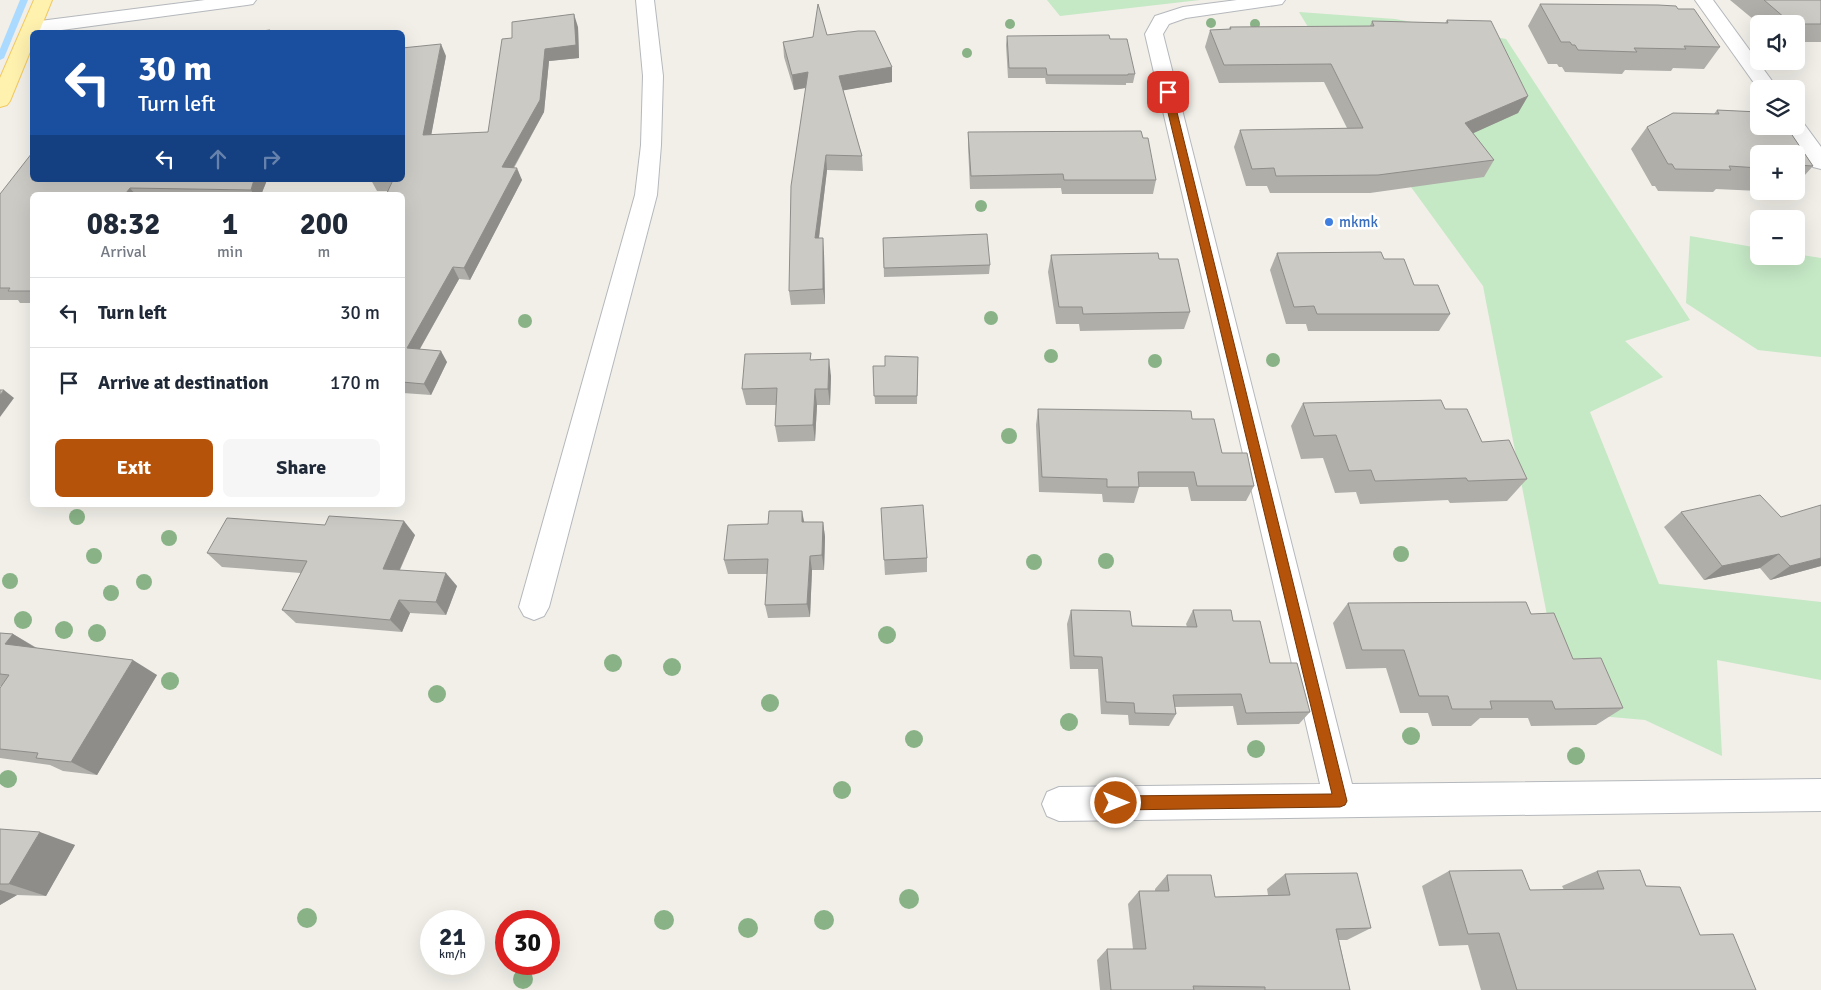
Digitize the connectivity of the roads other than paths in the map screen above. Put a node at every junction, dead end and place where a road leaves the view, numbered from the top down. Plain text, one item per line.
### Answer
1 (42, 0) edge
2 (247, 0) edge
3 (645, 0) edge
4 (1276, 0) edge
5 (1704, 0) edge
6 (32, 28) joint
7 (30, 33) edge
8 (1762, 80) edge
9 (0, 101) edge
10 (1802, 135) edge
11 (1821, 162) edge
12 (534, 607) dead end
13 (1821, 795) edge
14 (1340, 801) junction
15 (1060, 804) dead end

1 - 6 main road
2 - 6 street
3 - 12 street
4 - 14 street
5 - 8 street
7 - 9 main road
10 - 11 street
13 - 14 street
14 - 15 street

